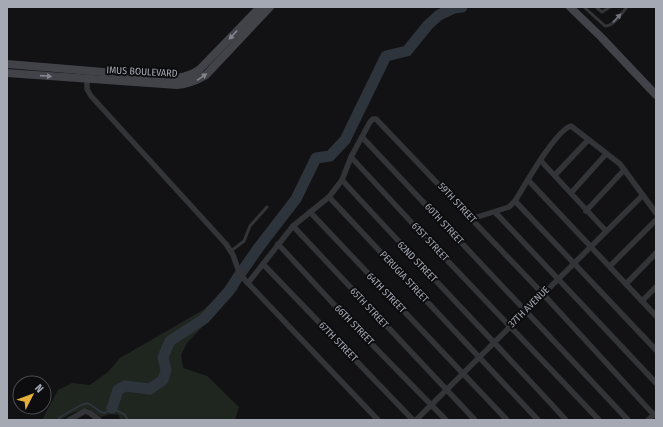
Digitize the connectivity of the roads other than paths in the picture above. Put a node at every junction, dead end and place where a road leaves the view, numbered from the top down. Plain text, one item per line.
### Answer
1 (260, 7) edge
2 (270, 7) edge
3 (570, 7) edge
4 (584, 7) edge
5 (596, 7) edge
6 (610, 7) edge
7 (627, 7) edge
8 (7, 64) edge
9 (7, 73) edge
10 (87, 75) junction
11 (656, 95) edge
12 (362, 137) junction
13 (588, 140) junction
14 (606, 154) junction
15 (351, 157) junction
16 (541, 161) junction
17 (624, 170) junction
18 (555, 175) junction
19 (342, 180) junction
20 (528, 180) junction
21 (571, 193) junction
22 (643, 195) junction
23 (329, 197) junction
24 (515, 201) junction
25 (267, 207) dead end
26 (586, 211) junction
27 (310, 212) junction
28 (495, 212) junction
29 (656, 213) edge
30 (471, 219) junction
31 (656, 220) edge
32 (293, 226) junction
33 (606, 231) junction
34 (278, 244) junction
35 (591, 246) junction
36 (231, 251) junction
37 (656, 254) edge
38 (574, 263) junction
39 (263, 264) junction
40 (610, 266) junction
41 (558, 279) junction
42 (248, 283) junction
43 (626, 284) junction
44 (656, 287) edge
45 (543, 294) junction
46 (642, 301) junction
47 (526, 311) junction
48 (656, 316) edge
49 (510, 327) junction
50 (494, 342) junction
51 (656, 350) edge
52 (479, 358) junction
53 (463, 373) junction
54 (656, 382) edge
55 (447, 389) junction
56 (431, 405) junction
57 (655, 414) edge
58 (69, 420) edge
59 (99, 420) edge
60 (378, 420) edge
61 (412, 420) edge
62 (416, 420) edge
63 (446, 420) edge
64 (475, 420) edge
65 (507, 420) edge
66 (538, 420) edge
67 (566, 420) edge
68 (599, 420) edge
69 (628, 420) edge
70 (648, 420) edge

1 -> 10 main road, IMUS BOULEVARD
10 -> 2 main road, IMUS BOULEVARD
3 - 11 main road
4 -> 7 lane
5 - 6 lane
8 - 10 main road, IMUS BOULEVARD
9 -> 10 main road, IMUS BOULEVARD
10 - 36 street
12 - 15 street
12 - 30 street, 59TH STREET
12 - 47 street, 60TH STREET
13 - 14 street
13 - 16 street
13 - 18 street
14 - 17 street
14 - 21 street
15 - 19 street
15 - 49 street, 61ST STREET
16 - 18 street
16 - 20 street
17 - 22 street
17 - 26 street
18 - 21 street
19 - 23 street
19 - 50 street, 62ND STREET
20 - 24 street
20 - 35 street
21 - 26 street
22 - 29 street
22 - 33 street, 37TH AVENUE
23 - 27 street
23 - 52 street, PERUGIA STREET
24 - 28 street
24 - 38 street
25 - 36 lane
26 - 33 street
27 - 32 street
27 - 53 street, 64TH STREET
28 - 30 street
28 - 41 street
30 - 45 street, 59TH STREET
31 - 40 street
32 - 34 street
32 - 55 street, 65TH STREET
33 - 35 street, 37TH AVENUE
34 - 39 street
34 - 56 street, 66TH STREET
35 - 38 street, 37TH AVENUE
35 - 40 street
36 - 42 street
37 - 43 street
38 - 41 street, 37TH AVENUE
38 - 51 street
39 - 42 street
39 - 61 street, 67TH STREET
40 - 43 street
41 - 45 street, 37TH AVENUE
41 - 54 street
42 - 60 street
43 - 46 street
44 - 46 street
45 - 47 street, 37TH AVENUE
45 - 57 street, 59TH STREET
46 - 48 street
47 - 49 street, 37TH AVENUE
47 - 69 street, 60TH STREET
49 - 50 street, 37TH AVENUE
49 - 68 street, 61ST STREET
50 - 52 street, 37TH AVENUE
50 - 67 street, 62ND STREET
52 - 53 street, 37TH AVENUE
52 - 66 street, PERUGIA STREET
53 - 55 street, 37TH AVENUE
53 - 65 street, 64TH STREET
55 - 56 street, 37TH AVENUE
55 - 64 street, 65TH STREET
56 - 62 street, 37TH AVENUE
56 - 63 street, 66TH STREET
57 - 70 street
58 - 59 street

